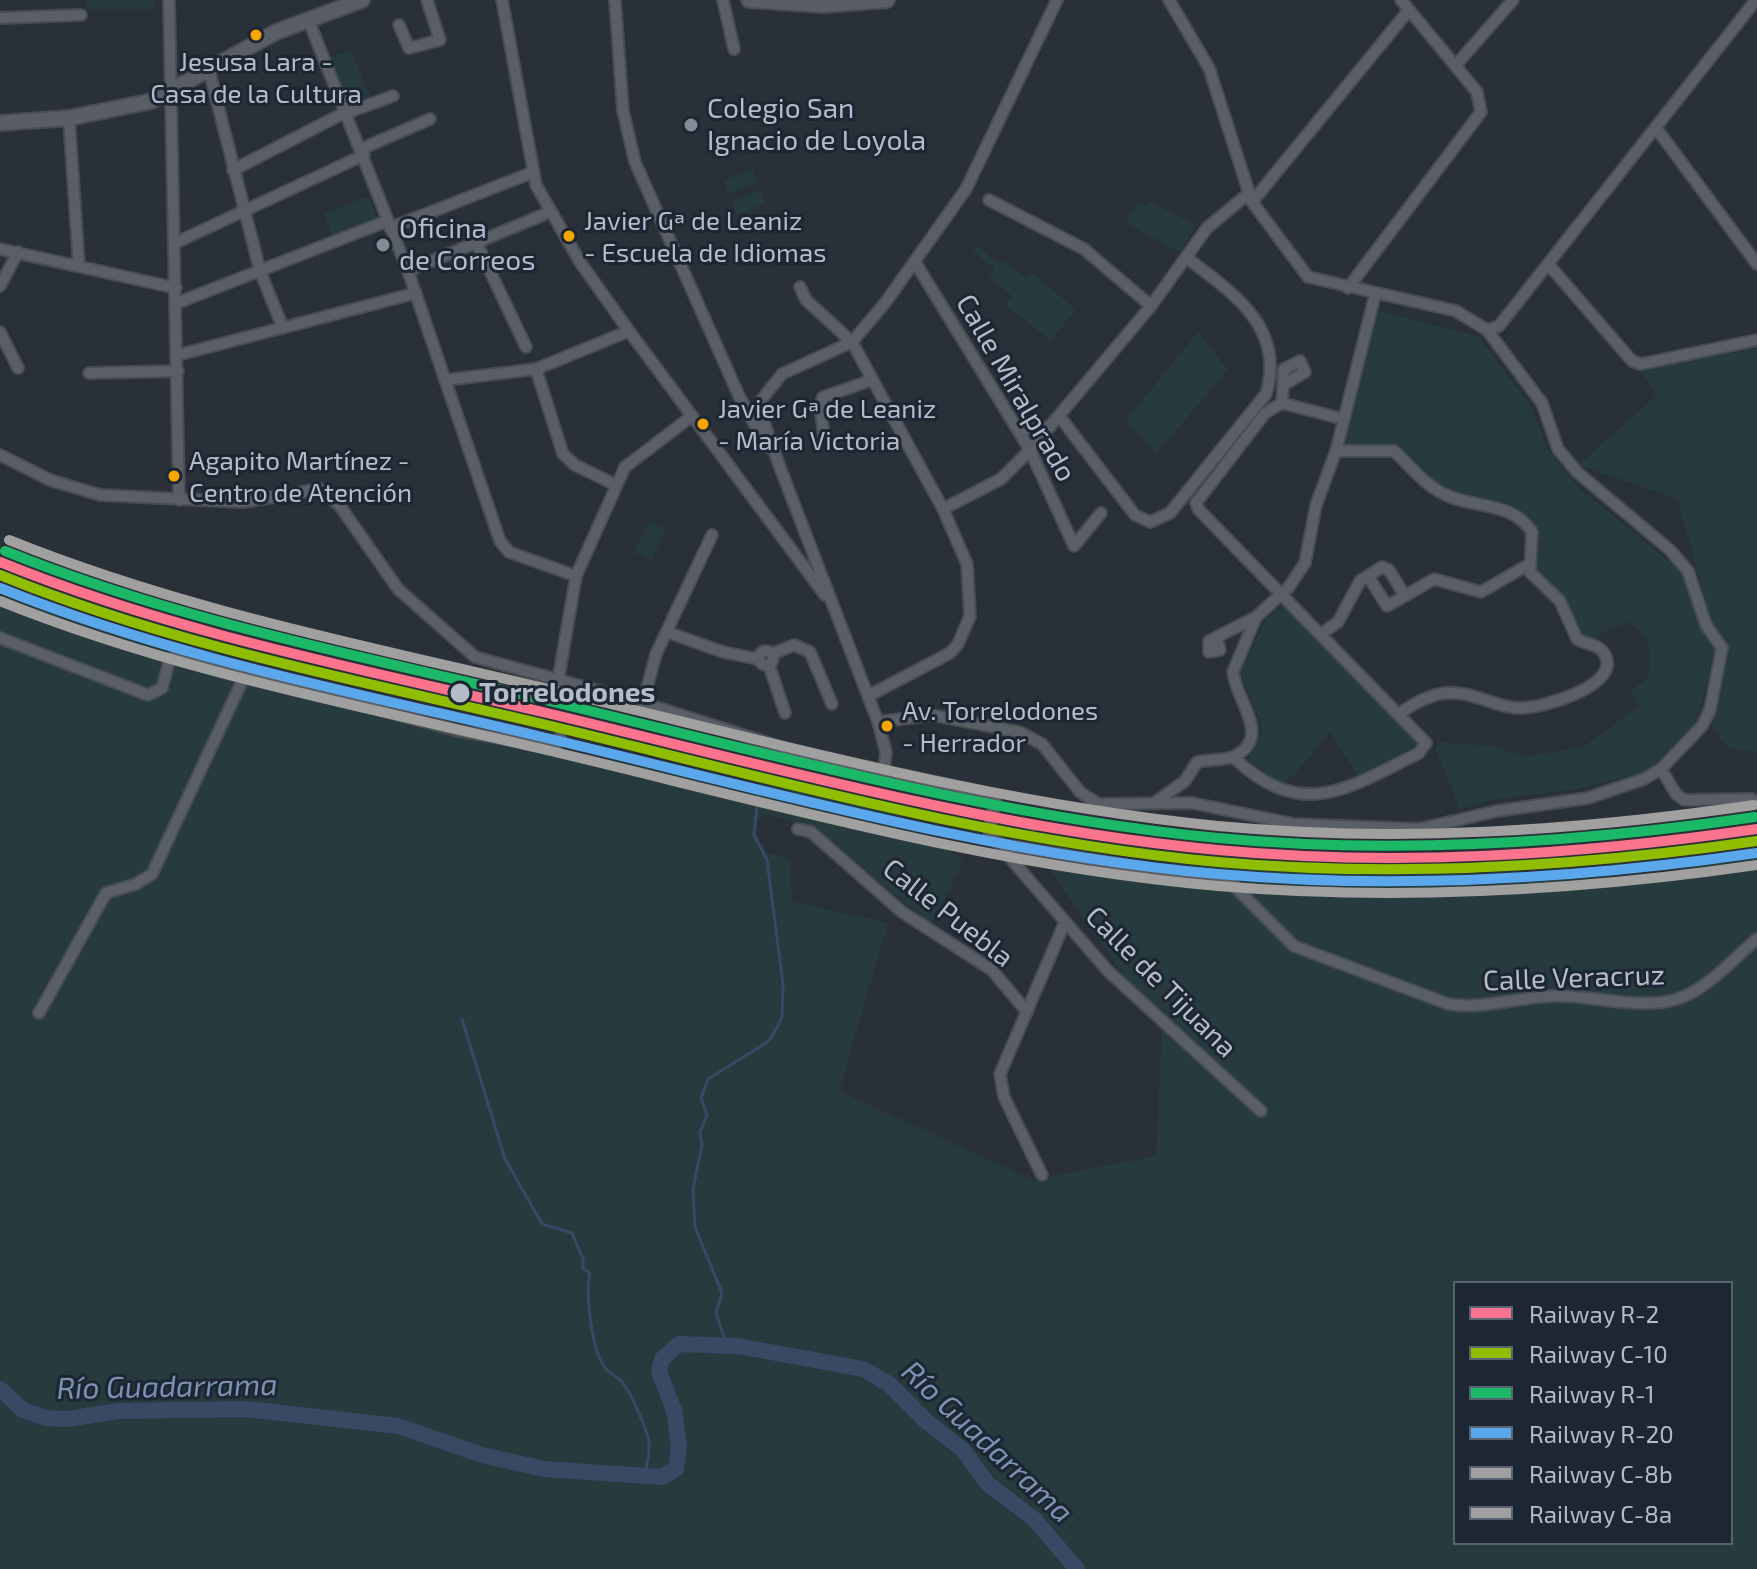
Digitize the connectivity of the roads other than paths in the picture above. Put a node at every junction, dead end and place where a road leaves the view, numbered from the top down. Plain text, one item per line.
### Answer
1 (169, 0) edge
2 (362, 0) edge
3 (427, 0) edge
4 (502, 0) edge
5 (615, 0) edge
6 (723, 0) edge
7 (749, 0) edge
8 (887, 0) edge
9 (1057, 0) edge
10 (1169, 0) edge
11 (1401, 0) edge
12 (1513, 0) edge
13 (1756, 0) edge
14 (1409, 10) junction
15 (81, 15) dead end
16 (0, 18) edge
17 (308, 19) junction
18 (399, 25) dead end
19 (734, 49) dead end
20 (1456, 65) junction
21 (209, 70) junction
22 (172, 91) junction
23 (393, 96) dead end
24 (347, 114) junction
25 (69, 118) junction
26 (430, 119) dead end
27 (0, 123) edge
28 (1656, 128) junction
29 (363, 152) junction
30 (233, 170) junction
31 (531, 173) junction
32 (1251, 198) junction
33 (989, 200) dead end
34 (243, 211) junction
35 (550, 212) junction
36 (389, 225) junction
37 (175, 243) junction
38 (477, 244) junction
39 (0, 249) edge
40 (18, 252) junction
41 (1187, 258) junction
42 (915, 262) junction
43 (1757, 264) edge
44 (1549, 265) junction
45 (79, 266) junction
46 (260, 271) junction
47 (408, 271) junction
48 (0, 286) edge
49 (800, 287) dead end
50 (176, 288) junction
51 (1348, 288) junction
52 (416, 293) junction
53 (1375, 295) junction
54 (177, 303) junction
55 (1151, 306) junction
56 (283, 328) junction
57 (1487, 330) junction
58 (629, 331) junction
59 (0, 332) edge
60 (1757, 340) edge
61 (852, 342) junction
62 (526, 347) dead end
63 (178, 355) junction
64 (18, 368) dead end
65 (536, 369) junction
66 (178, 371) junction
67 (89, 373) dead end
68 (446, 380) junction
69 (872, 380) junction
70 (1285, 384) dead end
71 (739, 396) junction
72 (762, 399) junction
73 (1282, 403) junction
74 (692, 416) junction
75 (1060, 417) junction
76 (1343, 419) junction
77 (1052, 426) junction
78 (1016, 427) junction
79 (824, 436) dead end
80 (1030, 450) junction
81 (1336, 451) junction
82 (0, 455) edge
83 (781, 470) junction
84 (616, 485) junction
85 (179, 500) junction
86 (943, 509) junction
87 (1101, 513) dead end
88 (712, 535) dead end
89 (810, 547) junction
90 (790, 553) junction
91 (1528, 565) junction
92 (576, 576) junction
93 (1368, 576) junction
94 (1282, 594) junction
95 (1405, 596) junction
96 (831, 603) junction
97 (1256, 617) junction
98 (1236, 628) junction
99 (667, 632) junction
100 (1321, 634) junction
101 (0, 638) edge
102 (1217, 640) dead end
103 (1246, 640) junction
104 (766, 659) junction
105 (245, 675) junction
106 (558, 681) junction
107 (868, 696) junction
108 (643, 703) junction
109 (832, 704) dead end
110 (785, 713) dead end
111 (1400, 713) junction
112 (878, 722) junction
113 (560, 737) dead end
114 (1233, 757) junction
115 (1661, 769) junction
116 (884, 771) junction
117 (1752, 799) dead end
118 (1154, 803) junction
119 (798, 829) dead end
120 (1003, 845) junction
121 (1065, 922) junction
122 (1757, 939) edge
123 (1027, 1012) junction
124 (39, 1013) dead end
125 (1261, 1111) dead end
126 (1042, 1175) dead end

1 - 22 street
2 - 17 main road
3 - 18 street
4 - 31 street
5 - 71 street
6 - 19 street
7 - 8 main road
9 - 42 street
10 - 32 street
11 - 14 street
12 - 20 street
13 - 28 street
14 - 20 street
14 - 32 street
15 - 16 street
17 - 21 main road
17 - 24 street
20 - 51 street
21 - 22 main road
21 - 30 street
22 - 25 main road
22 - 37 street
23 - 24 street
24 - 29 street
24 - 30 street
25 - 27 main road
25 - 45 street
26 - 29 street
28 - 43 street
28 - 44 street
29 - 34 street
29 - 36 street
30 - 34 street
31 - 35 street
31 - 36 street
32 - 41 street
32 - 51 street
33 - 55 street
34 - 37 street
34 - 46 street
35 - 38 street
35 - 58 street
36 - 46 street
36 - 47 street
37 - 50 street
38 - 47 street
38 - 62 street
39 - 40 street
40 - 45 street
40 - 48 street
41 - 55 street
41 - 75 street
42 - 61 street
42 - 78 street, Calle Miralprado
44 - 57 street
44 - 60 street
45 - 50 street
46 - 54 street
46 - 56 street
47 - 52 street
49 - 61 street
50 - 54 street
51 - 53 street
52 - 56 street
52 - 68 street
53 - 57 street
53 - 76 street
54 - 63 street
55 - 75 street
56 - 63 street
57 - 115 street
58 - 65 street
58 - 74 street
59 - 64 street
61 - 69 street
61 - 72 street
63 - 66 street
65 - 68 street
65 - 84 street
66 - 67 street
66 - 85 street
68 - 92 street
69 - 79 street
69 - 86 street
70 - 73 street
71 - 72 street
71 - 83 street
72 - 83 street
73 - 76 street
73 - 94 street
74 - 84 street
74 - 90 street
75 - 77 street
76 - 81 street
77 - 78 street
77 - 80 street
78 - 80 street, Calle Miralprado
80 - 86 street
80 - 87 street, Calle Miralprado
81 - 91 street
81 - 94 street
82 - 85 street
83 - 89 street
84 - 92 street
85 - 106 street
86 - 107 street
88 - 99 street
89 - 90 street
89 - 96 street
90 - 96 street
91 - 95 street
91 - 111 street
92 - 106 street
93 - 95 street
93 - 95 street
93 - 100 street
94 - 97 street
94 - 100 street
96 - 107 street
97 - 98 street
97 - 103 street
98 - 102 street
98 - 103 street
99 - 104 street
99 - 108 street
100 - 111 street
101 - 105 street
103 - 114 street
104 - 109 street
104 - 110 street
105 - 113 street
105 - 124 street
106 - 108 street
107 - 112 street
108 - 116 street
111 - 114 street
112 - 116 street
112 - 118 street
114 - 118 street
115 - 117 street
115 - 118 street
116 - 120 street, bridge
119 - 123 street, Calle Puebla
120 - 121 street, Calle de Tijuana
120 - 122 street, Calle Veracruz
121 - 123 street
121 - 125 street, Calle de Tijuana
123 - 126 street

